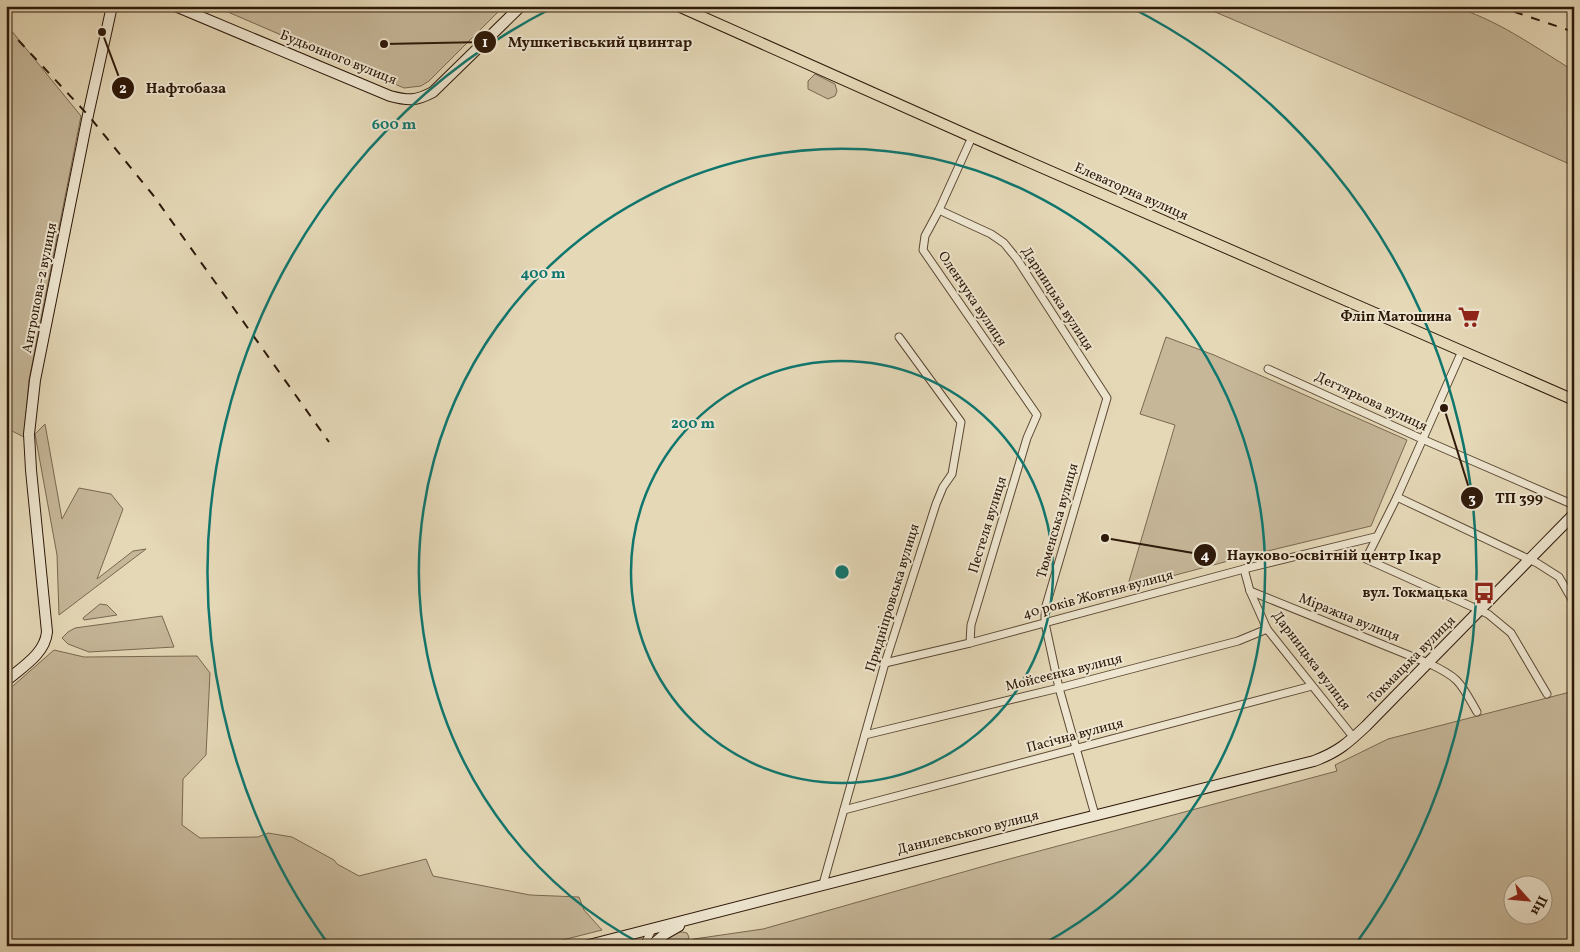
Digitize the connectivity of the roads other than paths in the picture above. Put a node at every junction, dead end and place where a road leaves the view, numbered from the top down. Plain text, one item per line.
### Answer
1 (112, 6) edge
2 (175, 6) edge
3 (521, 6) edge
4 (678, 6) edge
5 (972, 137) junction
6 (939, 210) junction
7 (899, 337) dead end
8 (1462, 351) junction
9 (1268, 368) dead end
10 (1096, 381) joint
11 (1574, 400) edge
12 (1037, 416) joint
13 (1422, 439) junction
14 (1397, 497) junction
15 (1574, 505) edge
16 (1574, 514) edge
17 (1375, 537) junction
18 (1530, 560) junction
19 (1244, 569) junction
20 (1250, 591) junction
21 (1574, 603) edge
22 (1480, 610) junction
23 (1044, 623) junction
24 (1267, 629) junction
25 (970, 643) junction
26 (885, 663) junction
27 (1428, 663) junction
28 (6, 682) edge
29 (1312, 686) junction
30 (1059, 688) junction
31 (1546, 694) dead end
32 (1477, 712) dead end
33 (865, 735) junction
34 (1354, 738) junction
35 (1075, 748) junction
36 (844, 810) junction
37 (1095, 816) junction
38 (823, 884) junction
39 (690, 920) junction
40 (652, 929) junction
41 (631, 934) junction
42 (597, 942) junction
43 (584, 946) edge
44 (613, 946) edge
45 (629, 946) edge
46 (644, 946) edge
47 (651, 946) edge

1 - 28 street, Антропова-2 вулиця
2 - 3 street, Будьонного вулиця
4 - 5 main road, Елеваторна вулиця
5 - 6 street, Оленчука вулиця
5 - 8 main road, Елеваторна вулиця
6 - 10 street, Дарницька вулиця
6 - 12 street, Оленчука вулиця
7 - 26 street, Придніпровська вулиця
8 - 11 main road, Елеваторна вулиця
8 - 13 street
9 - 13 street, Дегтярьова вулиця
10 - 23 street, Тюменська вулиця
12 - 25 street, Пестеля вулиця
13 - 14 street
13 - 15 street, Дегтярьова вулиця
14 - 17 street
14 - 18 street
16 - 18 street, Токмацька вулиця
17 - 19 street, 40 років Жовтня вулиця
17 - 22 street
18 - 21 street
18 - 22 street, Токмацька вулиця
19 - 20 street, Дарницька вулиця
19 - 23 street, 40 років Жовтня вулиця
20 - 24 street, Дарницька вулиця
20 - 27 street, Міражна вулиця
22 - 27 street, Токмацька вулиця
22 - 31 street
23 - 25 street, 40 років Жовтня вулиця
23 - 30 street, Тюменська вулиця
24 - 29 street, Дарницька вулиця
24 - 30 street, Мойсеєнка вулиця
25 - 26 street, 40 років Жовтня вулиця
26 - 33 street, Придніпровська вулиця
27 - 32 street, Міражна вулиця
27 - 34 street, Токмацька вулиця
29 - 34 street, Дарницька вулиця
29 - 35 street, Пасічна вулиця
30 - 33 street, Мойсеєнка вулиця
30 - 35 street, Тюменська вулиця
33 - 36 street, Придніпровська вулиця
34 - 37 street, Данилевського вулиця
35 - 36 street, Пасічна вулиця
35 - 37 street, Тюменська вулиця
36 - 38 street, Придніпровська вулиця
37 - 38 street, Данилевського вулиця
38 - 39 street, Данилевського вулиця
39 - 40 street, Данилевського вулиця
39 - 47 street
40 - 41 street, Данилевського вулиця
40 - 46 street
41 - 42 street, Данилевського вулиця
41 - 45 street
42 - 43 street, Данилевського вулиця
42 - 44 street

